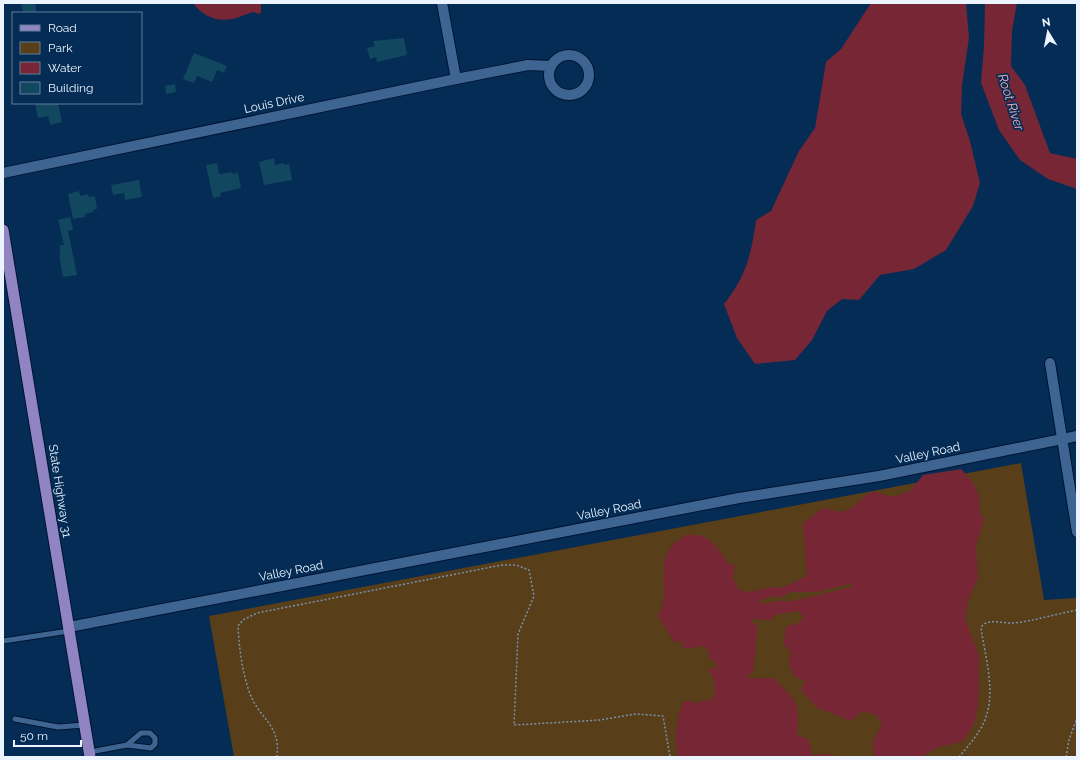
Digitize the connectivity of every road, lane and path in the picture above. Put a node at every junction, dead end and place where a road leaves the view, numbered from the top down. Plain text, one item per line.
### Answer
1 (442, 3) edge
2 (551, 66) junction
3 (456, 79) junction
4 (3, 173) edge
5 (3, 230) edge
6 (1050, 363) dead end
7 (1077, 436) edge
8 (1062, 438) junction
9 (1077, 532) edge
10 (1077, 610) edge
11 (69, 629) junction
12 (3, 641) edge
13 (1077, 718) edge
14 (15, 719) dead end
15 (85, 725) junction
16 (127, 746) junction
17 (90, 755) edge
18 (277, 757) edge
19 (670, 757) edge
20 (959, 757) edge
21 (1066, 757) edge

1 - 3 street
2 - 2 street
2 - 3 street, Louis Drive
3 - 4 street, Louis Drive
5 - 11 main road, State Highway 31
6 - 8 street
7 - 8 street, Valley Road
8 - 9 street
8 - 11 street, Valley Road
10 - 20 path
11 - 12 lane
11 - 15 main road, State Highway 31
13 - 21 path
14 - 15 lane
15 - 17 main road, State Highway 31
16 - 16 lane
16 - 17 lane
18 - 19 path

